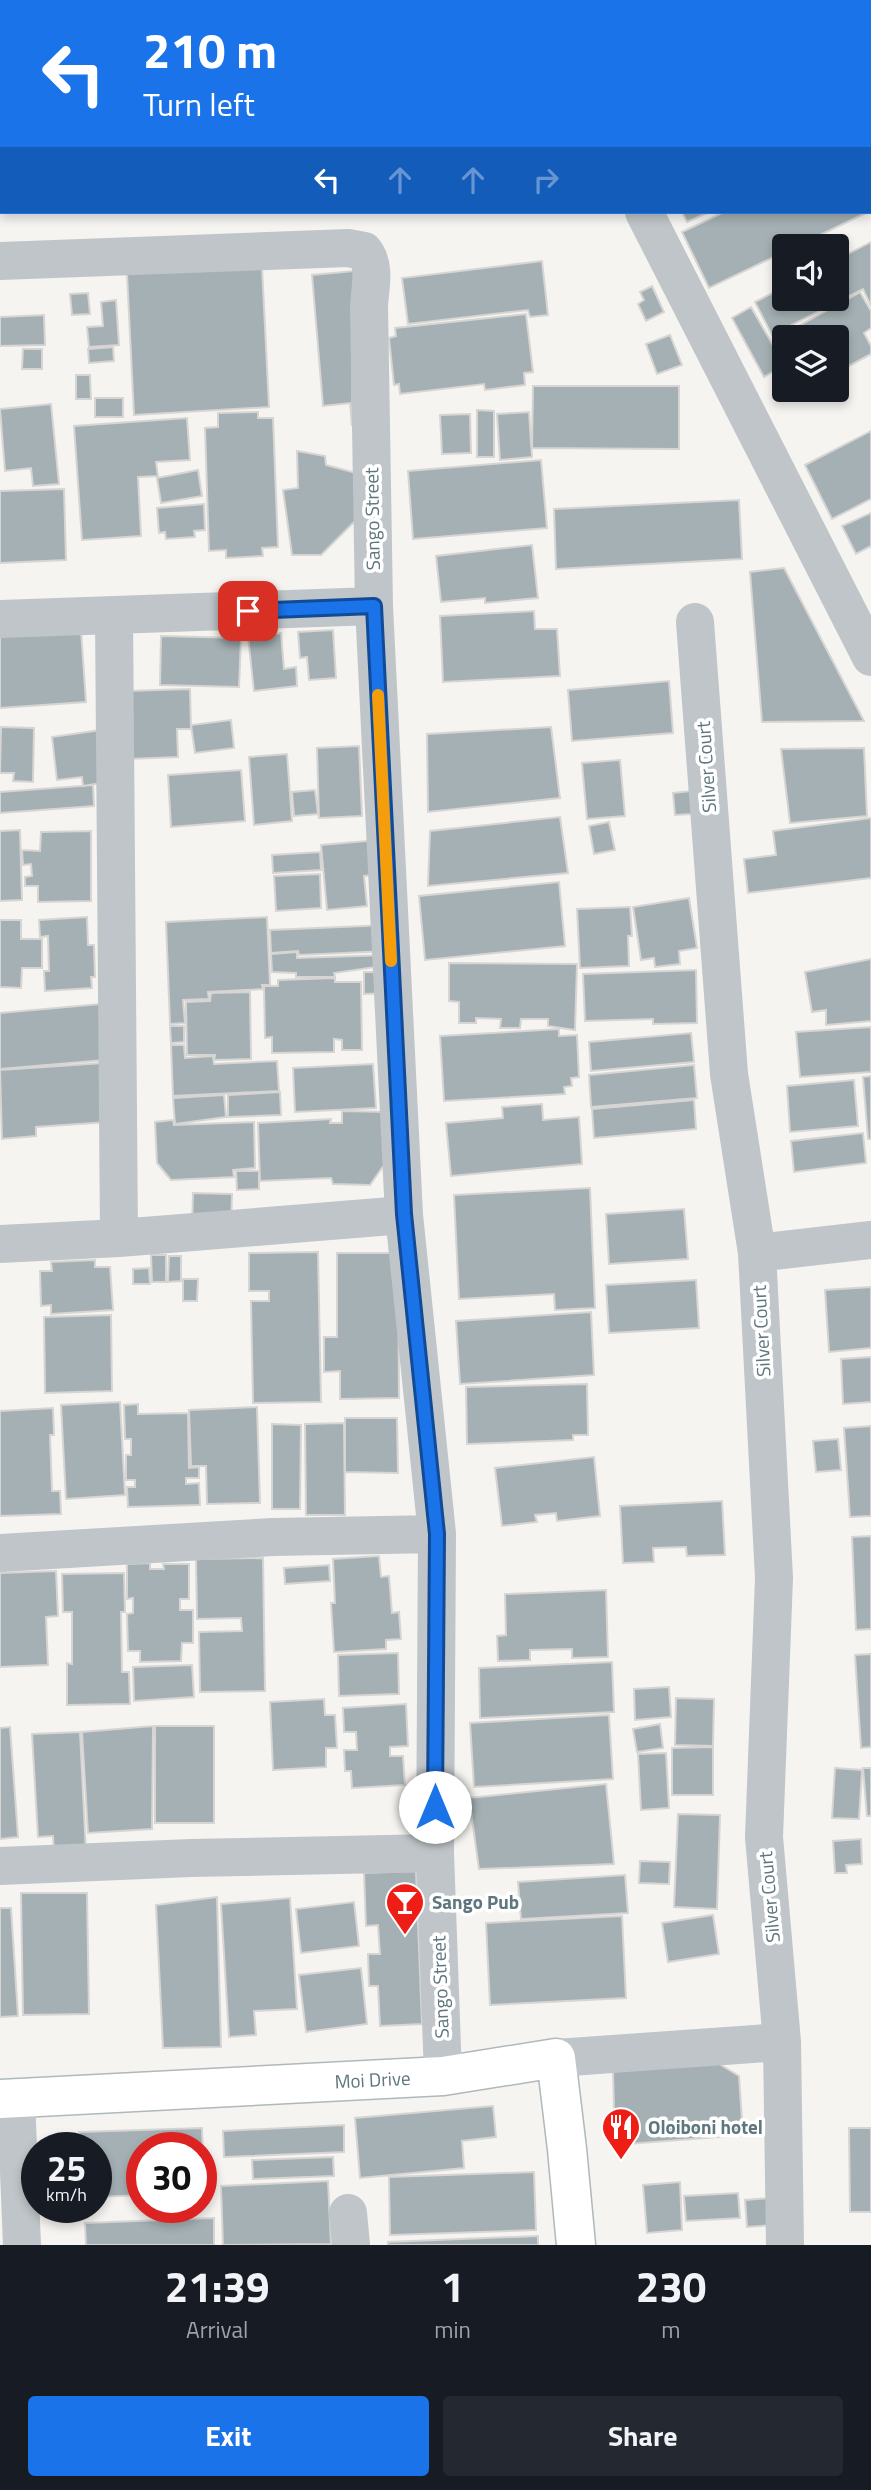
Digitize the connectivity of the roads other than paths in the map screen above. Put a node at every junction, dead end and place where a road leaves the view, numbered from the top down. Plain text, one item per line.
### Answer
1 (645, 214) edge
2 (0, 261) edge
3 (374, 606) junction
4 (114, 615) junction
5 (0, 619) edge
6 (695, 621) dead end
7 (871, 657) edge
8 (404, 1214) junction
9 (119, 1238) junction
10 (871, 1240) edge
11 (0, 1244) edge
12 (757, 1253) junction
13 (437, 1534) junction
14 (0, 1553) edge
15 (435, 1853) junction
16 (0, 1867) edge
17 (782, 2042) junction
18 (555, 2058) junction
19 (443, 2076) junction
20 (8, 2099) edge
21 (23, 2245) edge
22 (576, 2245) edge
23 (785, 2245) edge

1 - 7 street
2 - 3 street, Sango Street
3 - 4 street
3 - 8 street, Sango Street
4 - 5 street
4 - 9 street
6 - 12 street, Silver Court
8 - 9 street
8 - 13 street, Sango Street
9 - 11 street
10 - 12 street
12 - 17 street, Silver Court
13 - 14 street
13 - 15 street, Sango Street
15 - 16 street
15 - 19 street, Sango Street
17 - 18 street
17 - 23 street, Silver Court
18 - 19 street, Moi Drive
18 - 22 street
19 - 20 street, Moi Drive
20 - 21 street

